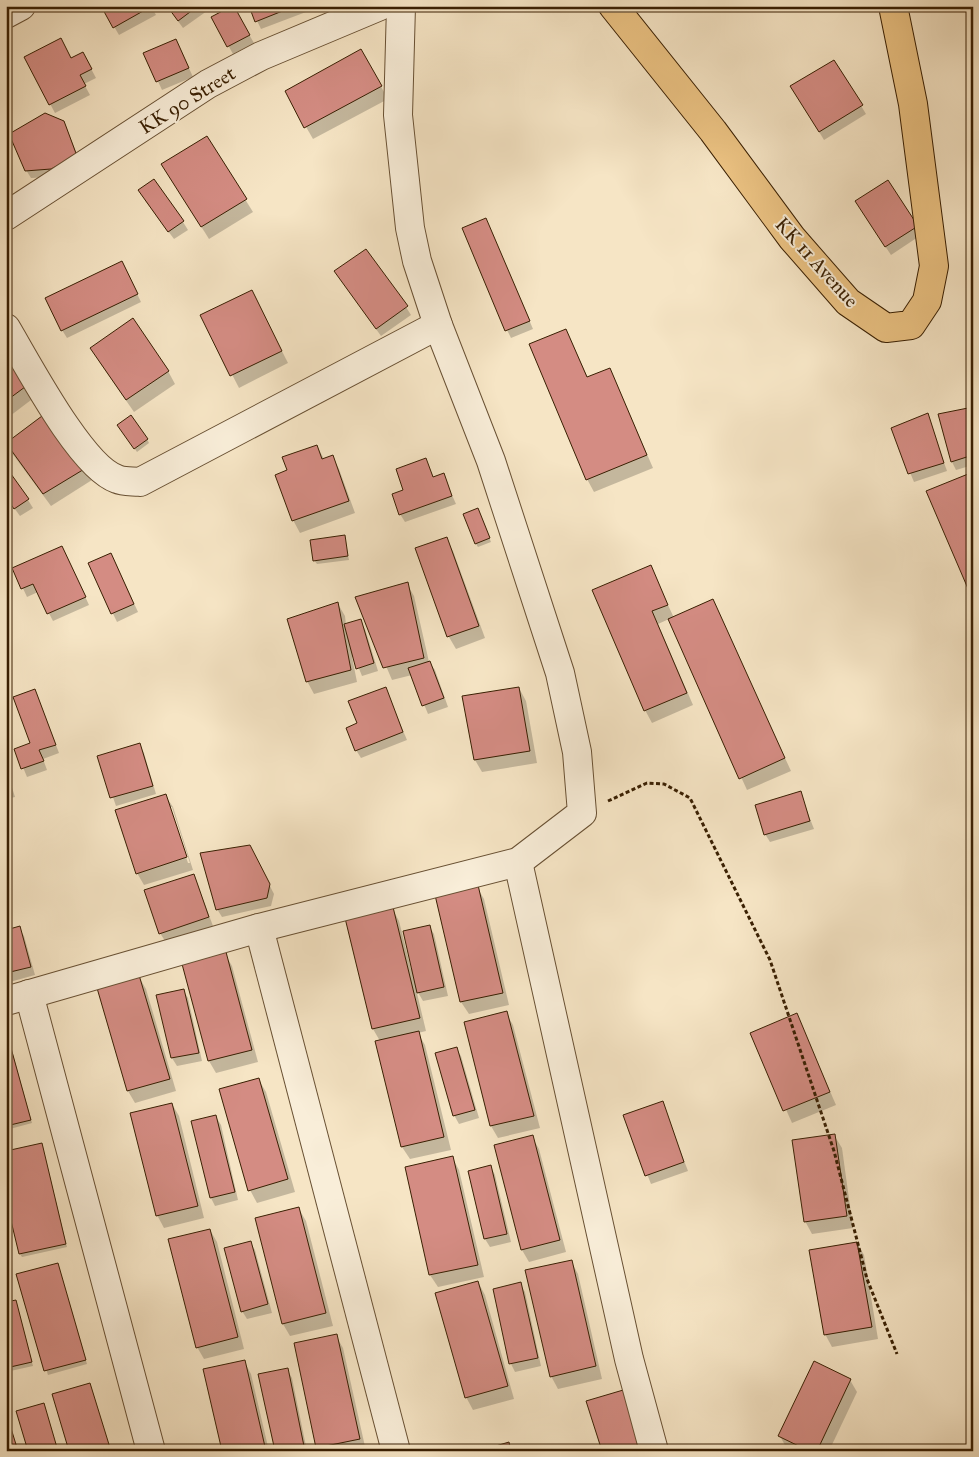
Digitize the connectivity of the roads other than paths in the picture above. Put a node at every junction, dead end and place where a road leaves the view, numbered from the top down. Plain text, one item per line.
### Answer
1 (21, 6) edge
2 (613, 6) edge
3 (893, 6) edge
4 (382, 7) edge
5 (6, 14) edge
6 (6, 216) edge
7 (438, 325) junction
8 (6, 328) edge
9 (518, 862) junction
10 (259, 928) junction
11 (18, 998) edge
12 (152, 1451) edge
13 (396, 1451) edge
14 (654, 1451) edge

1 - 5 street
2 - 3 main road, KK 11 Avenue
4 - 6 street, KK 90 Street
4 - 7 street
7 - 8 street
7 - 9 street
9 - 10 street
9 - 14 street
10 - 11 street
10 - 13 street
11 - 12 street

